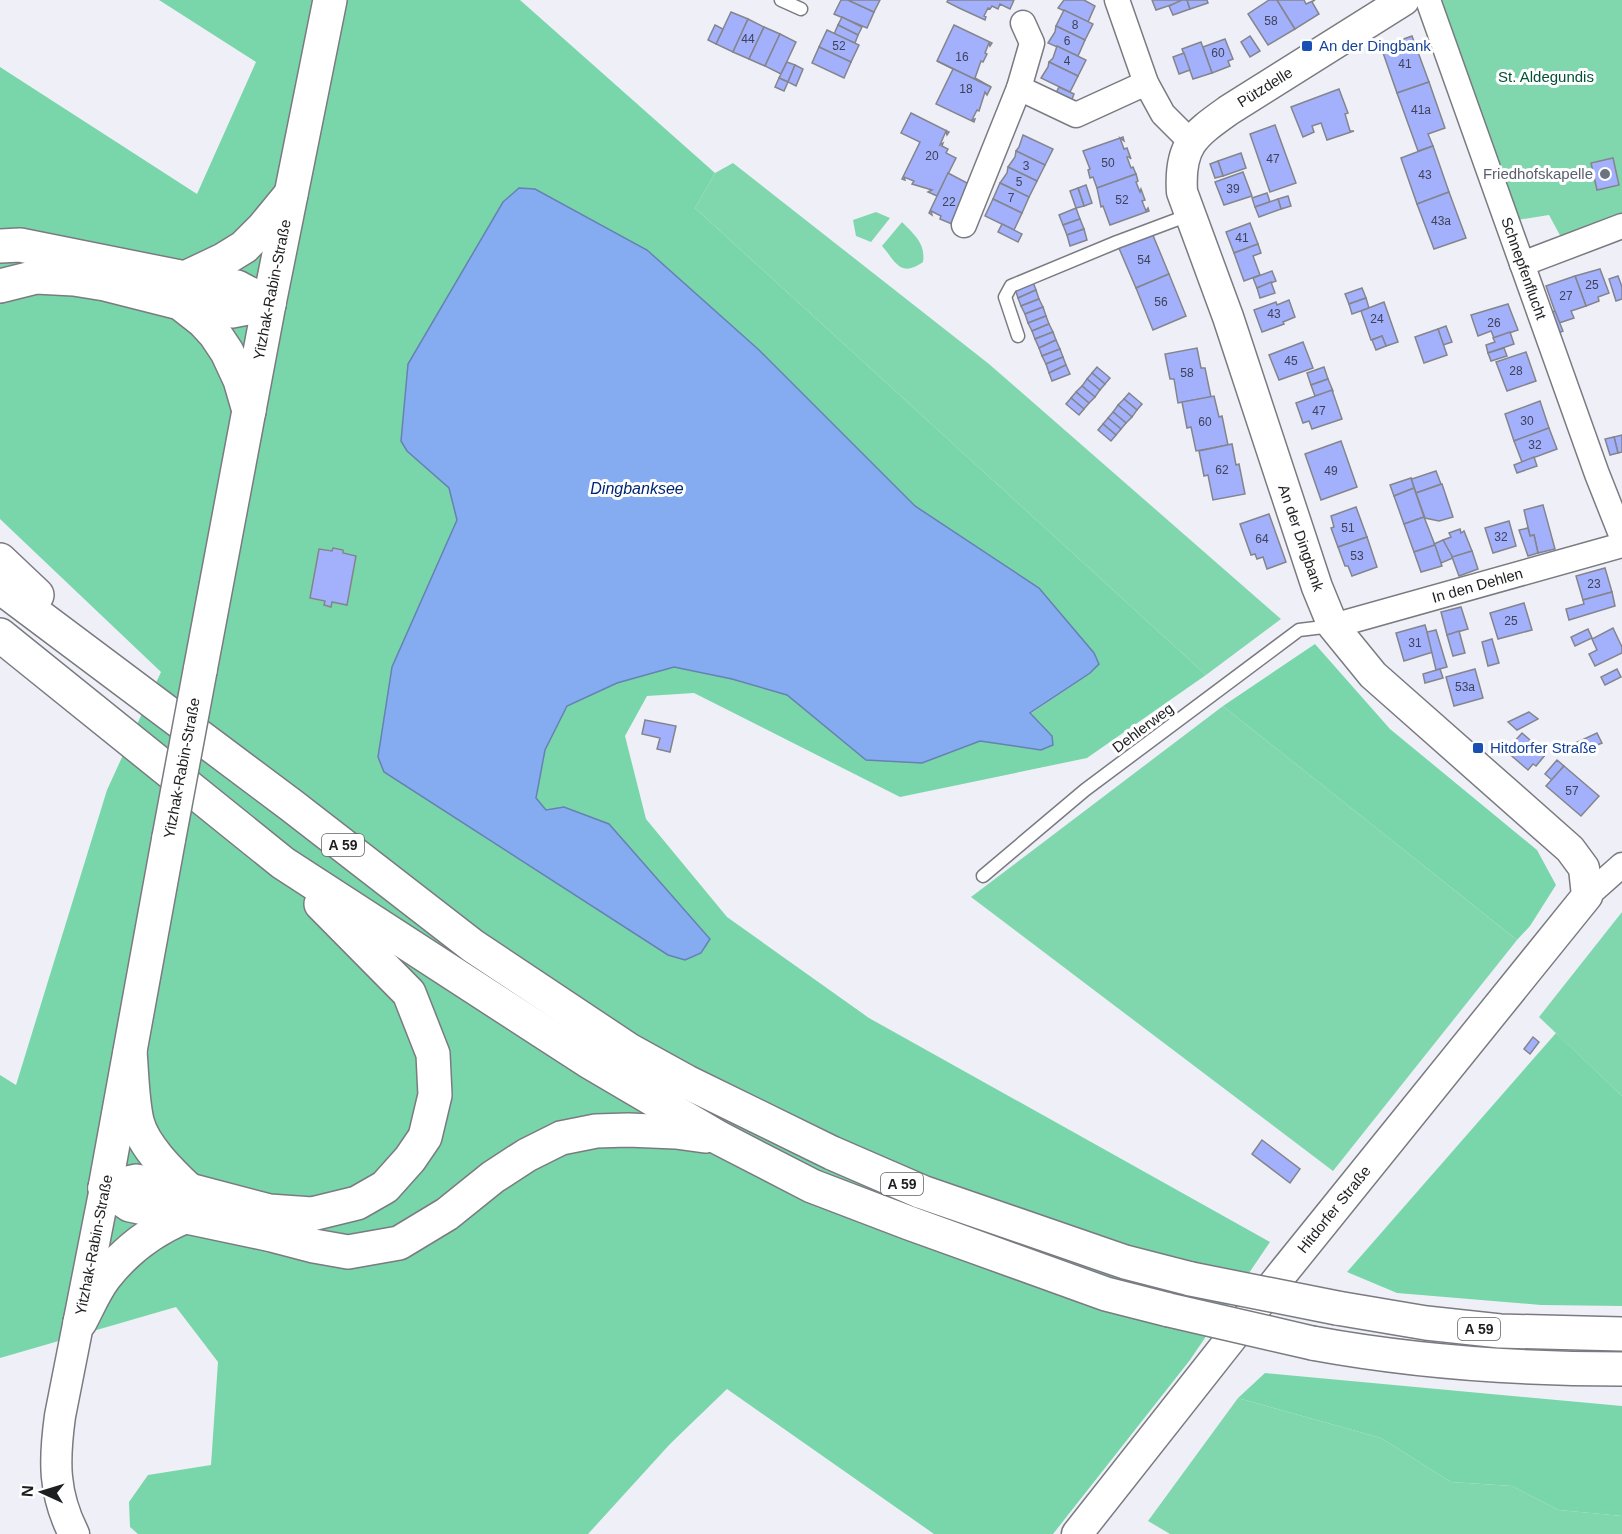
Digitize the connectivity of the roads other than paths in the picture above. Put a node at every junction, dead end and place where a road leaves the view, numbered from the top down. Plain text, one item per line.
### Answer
1 (330, 0) edge
2 (781, 0) edge
3 (1118, 0) edge
4 (1404, 0) edge
5 (1428, 0) edge
6 (801, 9) dead end
7 (1023, 23) dead end
8 (1146, 83) junction
9 (1019, 88) junction
10 (1190, 141) junction
11 (291, 194) junction
12 (1189, 215) junction
13 (964, 225) dead end
14 (1622, 226) edge
15 (0, 246) edge
16 (1522, 264) junction
17 (0, 286) edge
18 (182, 291) junction
19 (269, 304) junction
20 (1018, 336) dead end
21 (249, 411) junction
22 (1622, 537) edge
23 (1622, 545) edge
24 (0, 560) edge
25 (0, 587) edge
26 (1333, 626) junction
27 (63, 634) junction
28 (0, 635) edge
29 (283, 863) junction
30 (1622, 865) edge
31 (983, 876) dead end
32 (1587, 896) junction
33 (130, 1052) junction
34 (719, 1138) junction
35 (105, 1188) junction
36 (186, 1204) junction
37 (80, 1322) junction
38 (1622, 1334) edge
39 (1622, 1370) edge
40 (74, 1534) edge
41 (1077, 1534) edge

1 - 11 main road, Yitzhak-Rabin-Straße
2 - 6 lane
3 - 8 street
4 - 10 street, Pützdelle
5 - 16 street, Schnepfenflucht
7 - 9 street
8 - 9 street
8 - 10 street
9 - 13 street
10 - 12 street, An der Dingbank
11 - 18 main road
11 - 19 main road, Yitzhak-Rabin-Straße
12 - 20 lane
12 - 26 street, An der Dingbank
14 - 16 street
15 - 18 main road
16 - 22 street, Schnepfenflucht
17 - 18 main road
18 - 19 main road
18 - 21 main road
19 - 21 main road, Yitzhak-Rabin-Straße
21 - 33 main road, Yitzhak-Rabin-Straße, bridge
23 - 26 street, In den Dehlen
24 - 27 main road
25 - 27 main road, A 59
26 - 31 lane, Dehlerweg
26 - 32 street, An der Dingbank
27 - 38 main road, A 59, bridge
28 - 29 main road, A 59
29 - 34 main road, A 59
29 - 36 main road
30 - 32 street, Hitdorfer Straße
32 - 41 street, Hitdorfer Straße
33 - 35 main road, Yitzhak-Rabin-Straße
33 - 36 main road
34 - 36 main road
34 - 39 main road, A 59, bridge
35 - 36 main road
35 - 37 street, Yitzhak-Rabin-Straße
36 - 37 main road
37 - 40 street, Yitzhak-Rabin-Straße

